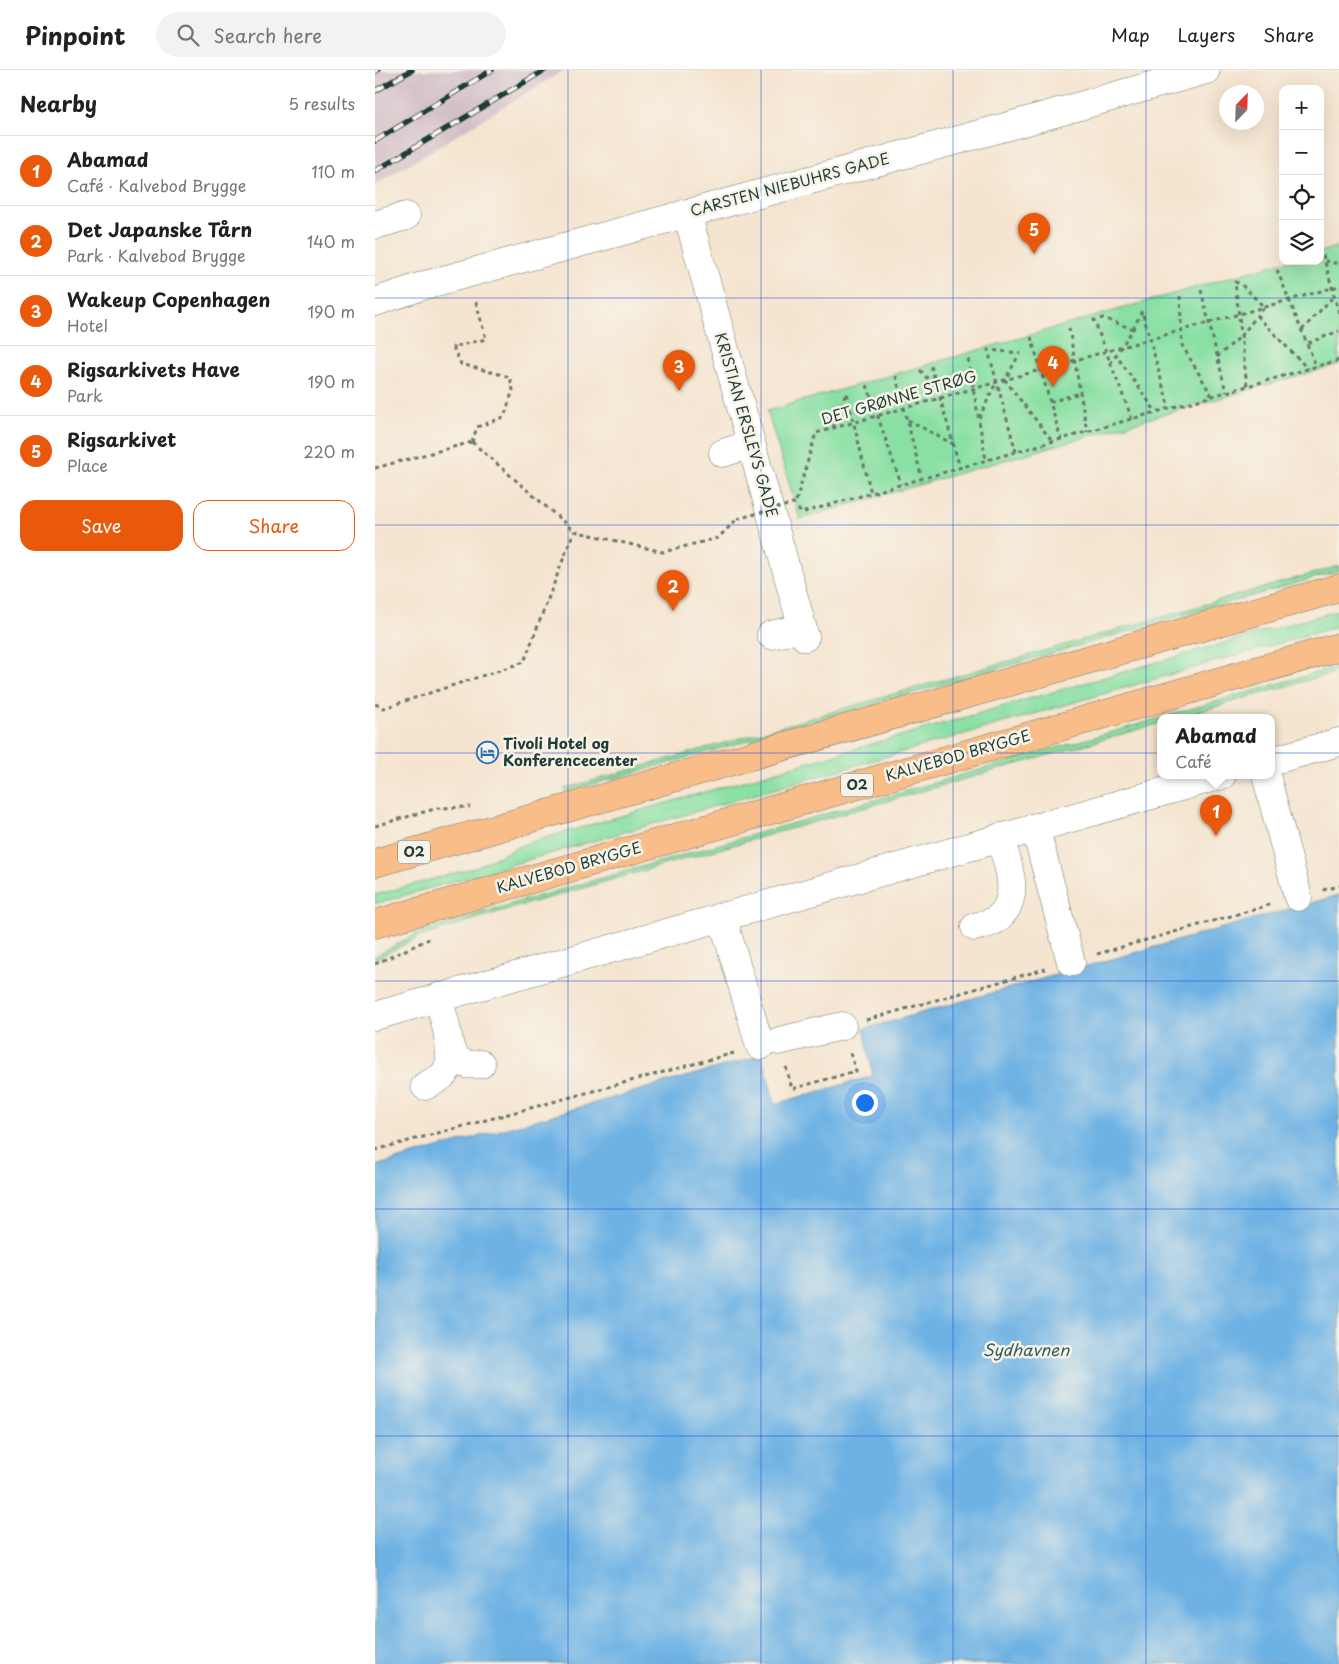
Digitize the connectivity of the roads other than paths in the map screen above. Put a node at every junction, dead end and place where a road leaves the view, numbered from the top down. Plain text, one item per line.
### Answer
1 (1206, 70) edge
2 (687, 213) junction
3 (406, 216) dead end
4 (375, 225) edge
5 (375, 302) edge
6 (751, 444) junction
7 (723, 453) dead end
8 (1339, 588) edge
9 (771, 635) dead end
10 (1339, 647) edge
11 (1339, 742) edge
12 (1275, 760) edge
13 (1208, 779) edge
14 (1267, 779) edge
15 (1035, 828) junction
16 (1000, 837) junction
17 (375, 863) edge
18 (1298, 897) dead end
19 (722, 916) junction
20 (375, 924) edge
21 (975, 927) dead end
22 (1071, 962) dead end
23 (438, 997) junction
24 (375, 1016) edge
25 (842, 1026) dead end
26 (451, 1051) junction
27 (481, 1064) dead end
28 (425, 1086) dead end

1 - 2 street, CARSTEN NIEBUHRS GADE
2 - 5 street, CARSTEN NIEBUHRS GADE
2 - 6 street, KRISTIAN ERSLEVS GADE
3 - 4 street
6 - 7 street
6 - 9 street, KRISTIAN ERSLEVS GADE
8 - 17 main road, O2
10 - 20 main road, KALVEBOD BRYGGE / O2
11 - 12 street
13 - 15 street
14 - 18 street
15 - 16 street
15 - 22 street
16 - 19 street
16 - 21 street
19 - 23 street
19 - 25 street
23 - 24 street
23 - 26 street
26 - 27 street
26 - 28 street

